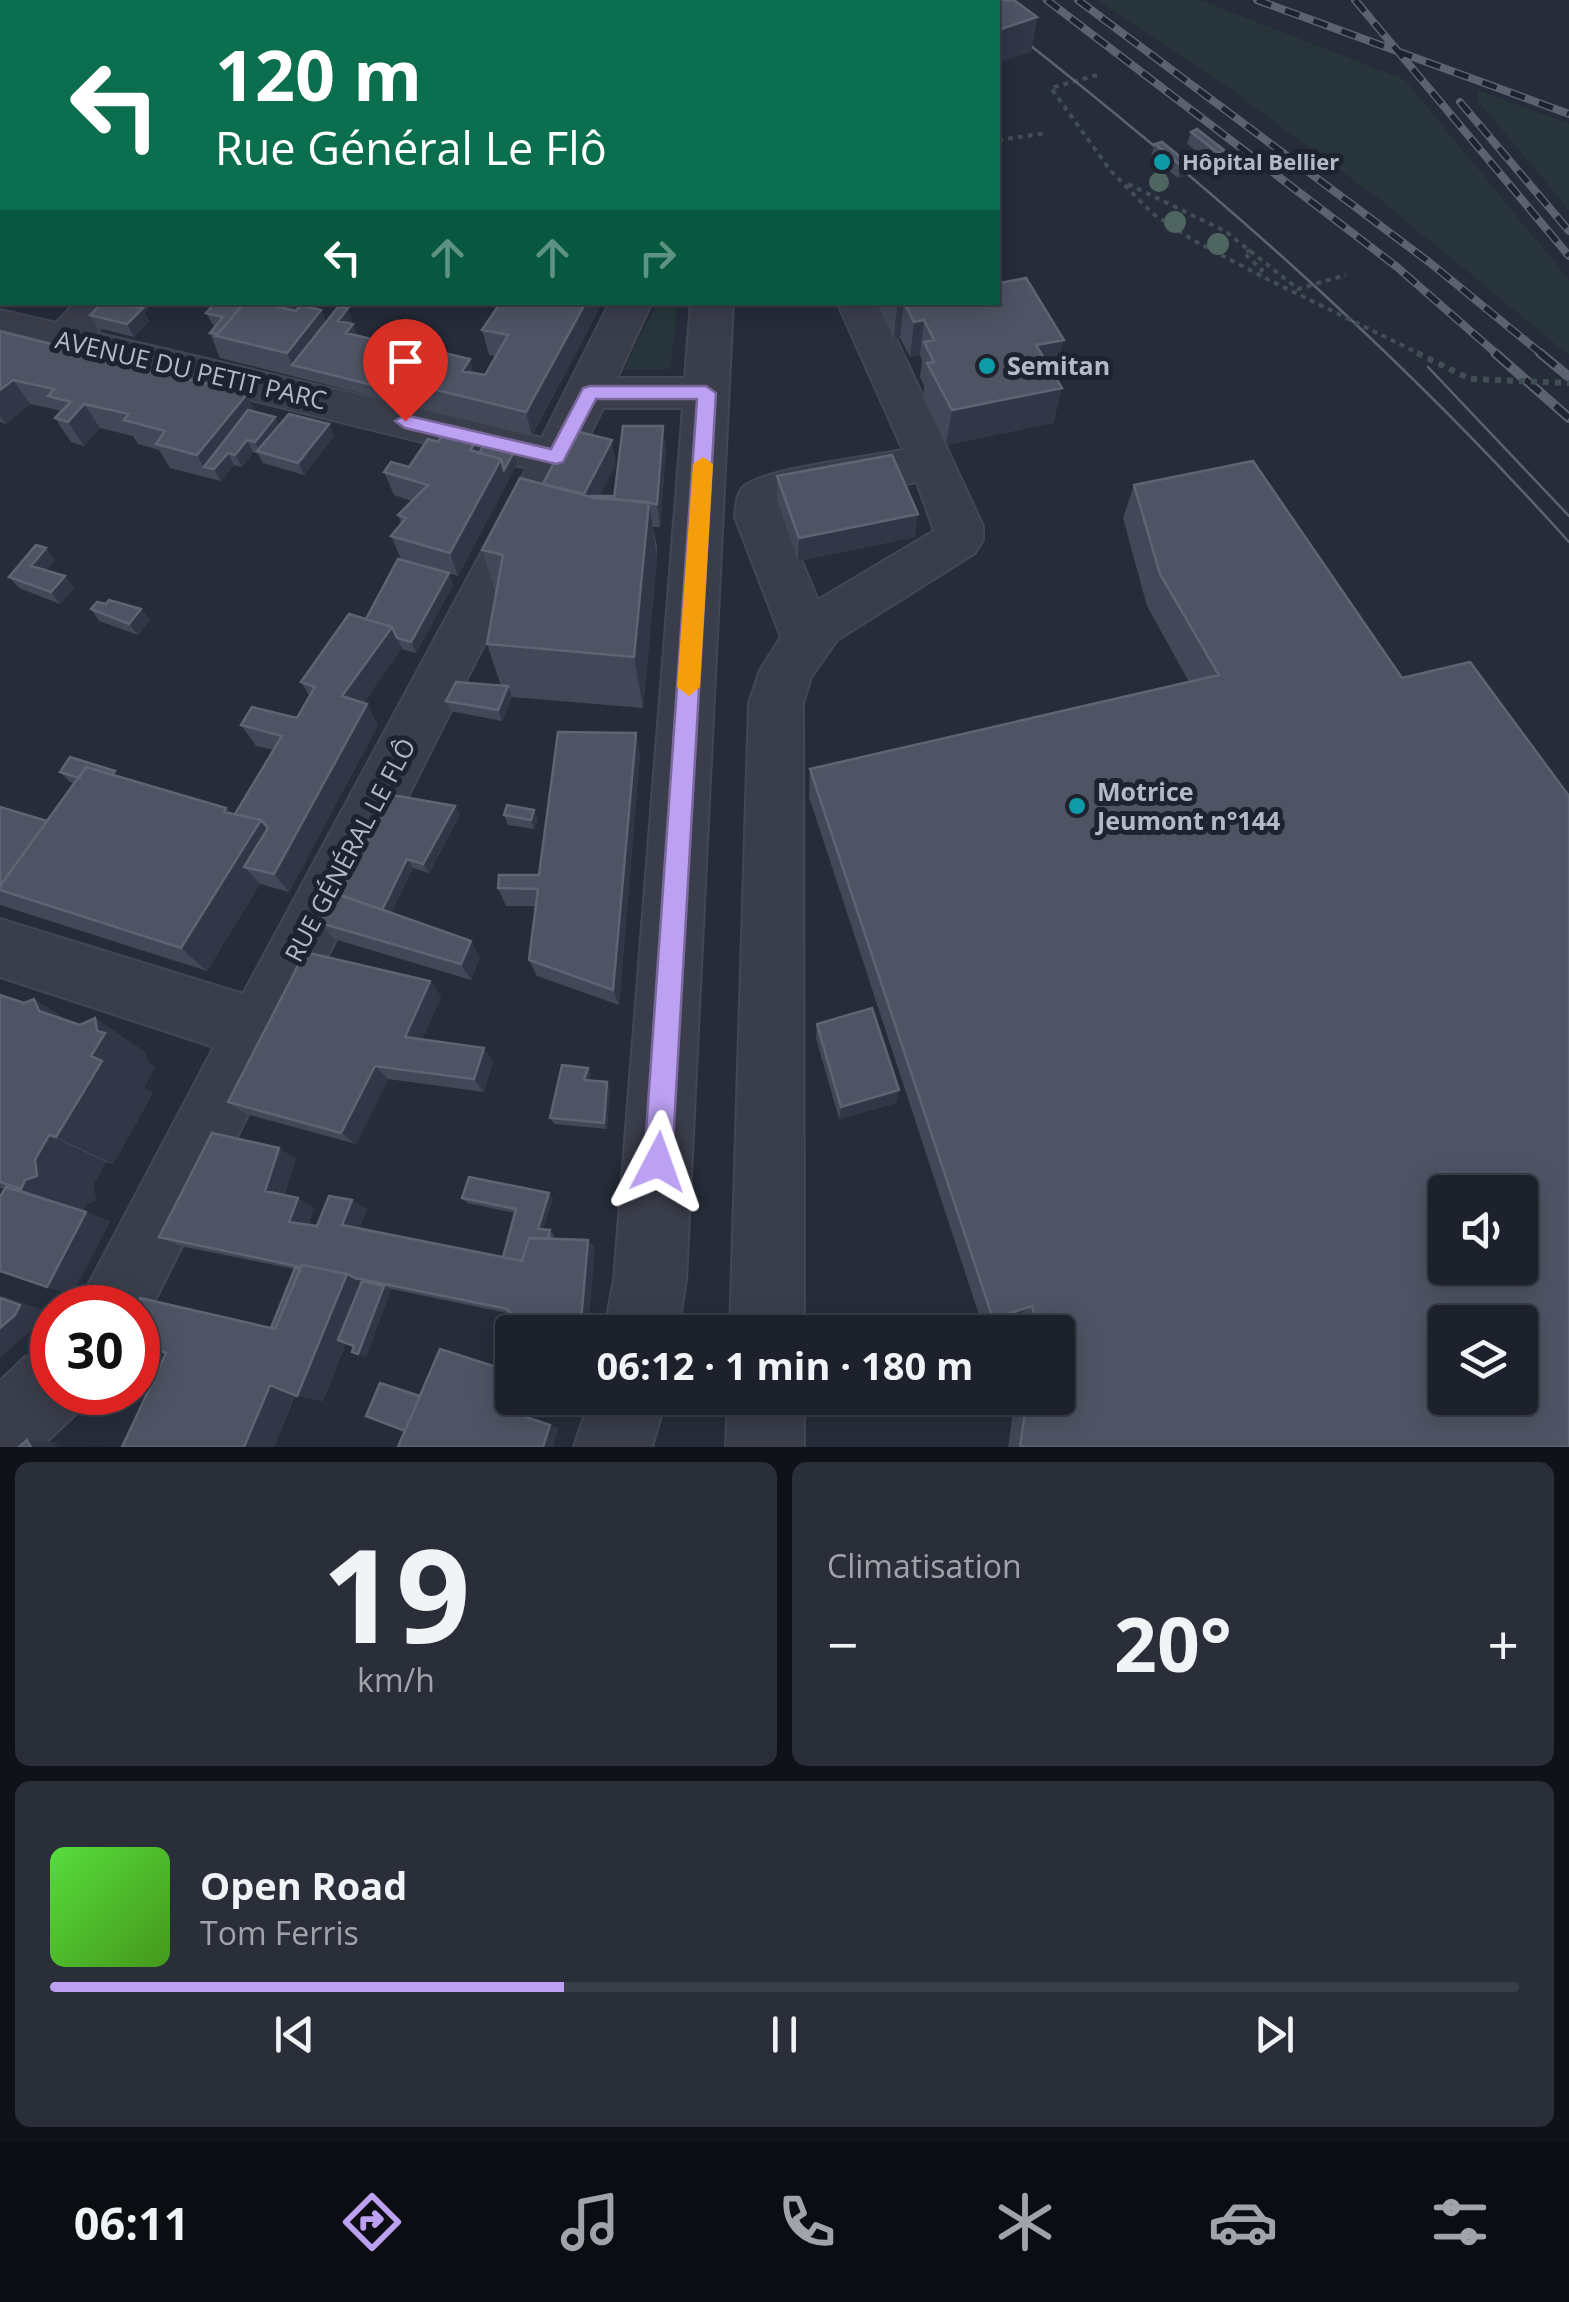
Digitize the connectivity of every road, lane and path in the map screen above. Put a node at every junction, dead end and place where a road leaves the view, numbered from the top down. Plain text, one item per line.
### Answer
1 (1097, 75) dead end
2 (1047, 133) dead end
3 (1000, 140) edge
4 (1123, 182) junction
5 (1250, 250) junction
6 (1258, 274) junction
7 (1346, 275) dead end
8 (1265, 278) joint
9 (98, 305) edge
10 (630, 305) edge
11 (712, 305) edge
12 (859, 305) edge
13 (0, 324) edge
14 (64, 340) junction
15 (1569, 384) edge
16 (590, 393) junction
17 (706, 393) junction
18 (556, 458) junction
19 (932, 462) junction
20 (807, 637) junction
21 (0, 948) edge
22 (256, 1028) junction
23 (124, 1285) edge
24 (645, 1315) edge
25 (767, 1315) edge
26 (30, 1405) edge
27 (623, 1415) edge
28 (766, 1415) edge
29 (0, 1433) edge
30 (613, 1447) edge
31 (766, 1447) edge

1 - 4 path
2 - 3 path
4 - 5 path
4 - 6 path
5 - 6 path
5 - 7 path
6 - 8 path
8 - 15 path, bridge
9 - 14 street
10 - 16 street, RUE GÉNÉRAL LE FLÔ
11 - 17 street
12 - 19 street
13 - 14 street, AVENUE DU PETIT PARC
14 - 18 street, AVENUE DU PETIT PARC
16 - 17 street
16 - 18 street, RUE GÉNÉRAL LE FLÔ
17 - 24 street
18 - 22 street, RUE GÉNÉRAL LE FLÔ
19 - 20 street
19 - 20 street
20 - 25 street
21 - 22 street
22 - 23 street, RUE GÉNÉRAL LE FLÔ
26 - 29 street
27 - 30 street
28 - 31 street

